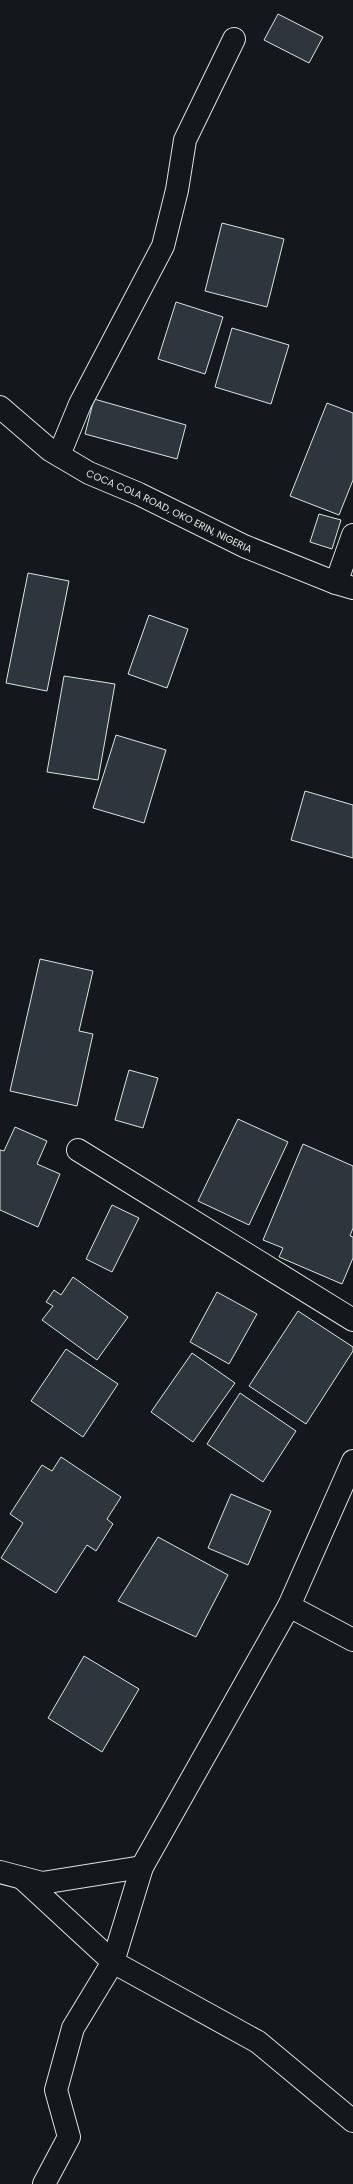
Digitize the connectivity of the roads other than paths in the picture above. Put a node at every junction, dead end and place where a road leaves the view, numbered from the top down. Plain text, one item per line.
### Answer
1 (234, 39) dead end
2 (0, 407) edge
3 (59, 456) junction
4 (353, 535) edge
5 (345, 586) edge
6 (78, 1150) dead end
7 (353, 1320) edge
8 (353, 1461) edge
9 (289, 1606) junction
10 (353, 1640) edge
11 (142, 1867) junction
12 (0, 1872) edge
13 (21, 1878) junction
14 (113, 1962) junction
15 (353, 2121) edge
16 (44, 2184) edge

1 - 3 street
2 - 3 street, COCA COLA ROAD, OKO ERIN, NIGERIA
3 - 5 street, COCA COLA ROAD, OKO ERIN, NIGERIA
4 - 5 street
6 - 7 street
8 - 9 street
9 - 10 street
9 - 11 street
11 - 13 street
11 - 14 street
12 - 13 street
13 - 14 street
14 - 15 street
14 - 16 street

